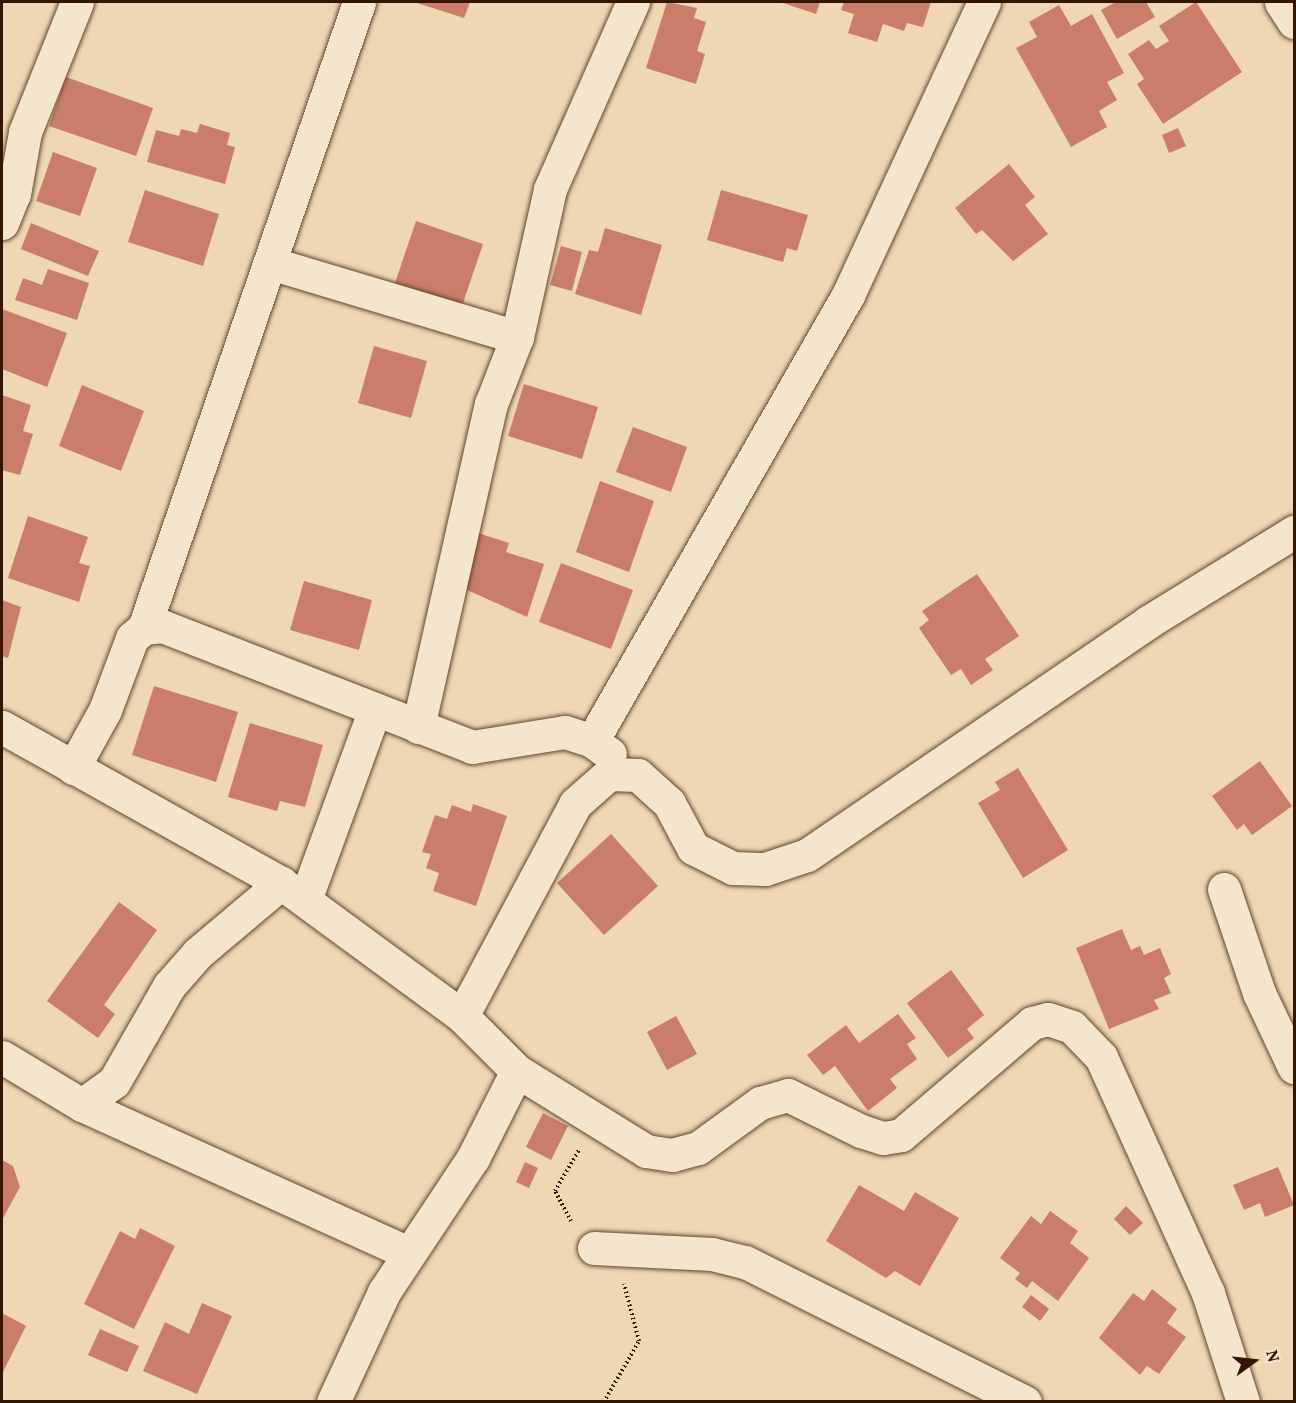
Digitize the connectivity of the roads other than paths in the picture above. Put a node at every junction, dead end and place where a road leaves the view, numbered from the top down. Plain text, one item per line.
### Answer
1 (77, 2) edge
2 (359, 2) edge
3 (633, 2) edge
4 (984, 2) edge
5 (1281, 2) edge
6 (1294, 22) edge
7 (13, 130) edge
8 (2, 223) edge
9 (270, 263) junction
10 (517, 337) junction
11 (1294, 531) edge
12 (144, 628) junction
13 (375, 709) junction
14 (418, 727) junction
15 (2, 728) edge
16 (592, 741) junction
17 (73, 768) junction
18 (638, 775) junction
19 (1224, 890) dead end
20 (293, 892) junction
21 (462, 1016) junction
22 (2, 1057) edge
23 (1294, 1067) edge
24 (517, 1071) junction
25 (82, 1105) junction
26 (594, 1248) dead end
27 (409, 1253) junction
28 (333, 1401) edge
29 (1025, 1401) edge
30 (1243, 1401) edge

1 - 7 street
2 - 9 street
3 - 10 street
4 - 16 street
5 - 6 street
7 - 8 street
9 - 10 street
9 - 12 street
10 - 14 street
11 - 18 street
12 - 13 street
12 - 17 street
13 - 14 street
13 - 20 street
14 - 16 street
15 - 17 street
16 - 18 street
17 - 20 street
18 - 21 street
19 - 23 street
20 - 21 street
20 - 25 street
21 - 24 street
22 - 25 street
24 - 27 street
24 - 30 street
25 - 27 street
26 - 29 street
27 - 28 street

